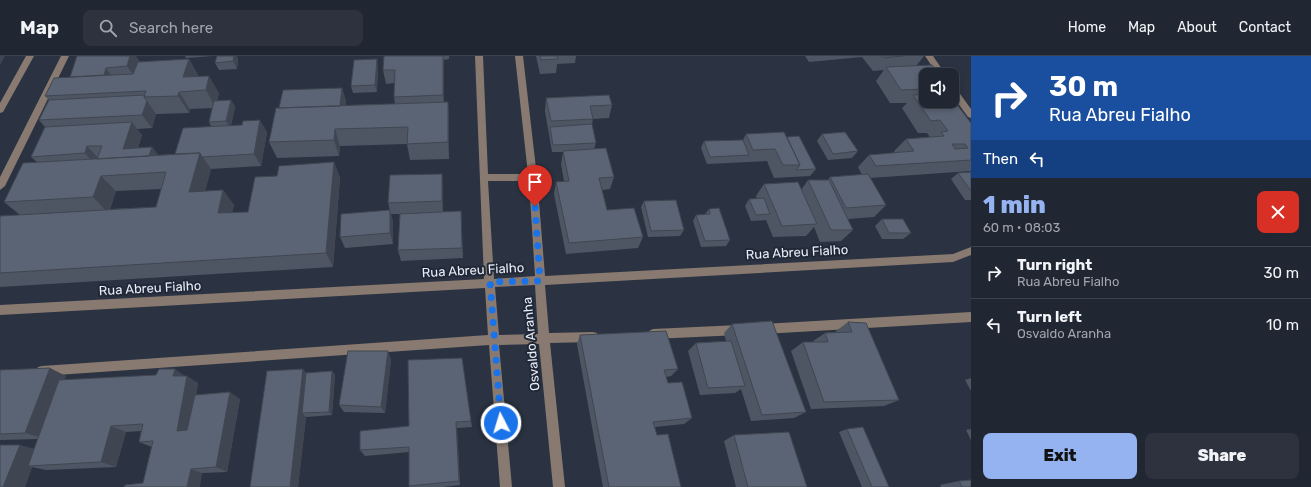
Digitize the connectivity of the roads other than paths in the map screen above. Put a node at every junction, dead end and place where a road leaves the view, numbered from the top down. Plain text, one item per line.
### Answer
1 (30, 56) edge
2 (65, 56) edge
3 (479, 56) edge
4 (520, 56) edge
5 (929, 56) edge
6 (937, 68) edge
7 (959, 99) edge
8 (0, 110) edge
9 (971, 115) edge
10 (532, 177) junction
11 (484, 178) junction
12 (0, 186) edge
13 (971, 251) edge
14 (540, 281) junction
15 (491, 287) junction
16 (0, 310) edge
17 (971, 317) edge
18 (544, 334) junction
19 (494, 335) junction
20 (640, 335) edge
21 (600, 336) edge
22 (32, 372) edge
23 (506, 487) edge
24 (560, 487) edge

1 - 8 street
2 - 12 street
3 - 11 street
4 - 10 street, Osvaldo Aranha
5 - 6 street
7 - 9 street
10 - 11 street
10 - 14 street, Osvaldo Aranha
11 - 15 street
13 - 14 street, Rua Abreu Fialho
14 - 15 street, Rua Abreu Fialho
14 - 18 street, Osvaldo Aranha
15 - 16 street, Rua Abreu Fialho
15 - 19 street
17 - 20 street
18 - 19 street
18 - 21 street
18 - 24 street, Osvaldo Aranha
19 - 22 street
19 - 23 street

